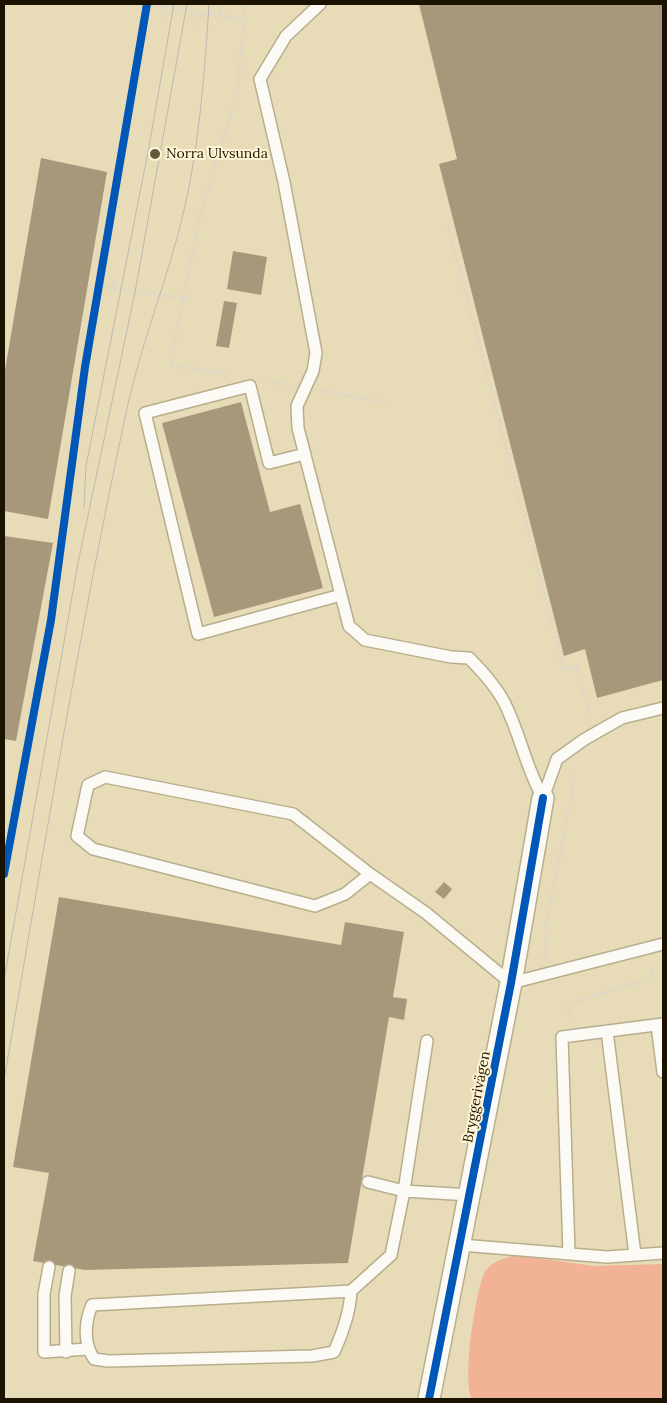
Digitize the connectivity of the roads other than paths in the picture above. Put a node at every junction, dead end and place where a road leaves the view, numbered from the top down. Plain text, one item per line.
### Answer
1 (320, 4) edge
2 (304, 454) junction
3 (341, 595) junction
4 (663, 708) edge
5 (543, 798) junction
6 (370, 874) junction
7 (663, 944) edge
8 (511, 983) junction
9 (660, 1024) edge
10 (607, 1031) junction
11 (427, 1042) dead end
12 (663, 1072) edge
13 (368, 1182) dead end
14 (404, 1191) junction
15 (471, 1195) junction
16 (461, 1245) junction
17 (663, 1253) edge
18 (569, 1254) junction
19 (635, 1255) junction
20 (49, 1267) dead end
21 (69, 1271) dead end
22 (351, 1291) junction
23 (87, 1350) junction
24 (66, 1352) junction
25 (429, 1399) edge

1 - 2 lane
2 - 3 lane
2 - 3 lane
3 - 5 lane
4 - 5 lane
5 - 8 street, Bryggerivägen
6 - 6 lane
6 - 8 lane
7 - 8 lane
8 - 15 street, Bryggerivägen
9 - 10 lane
9 - 12 lane
10 - 18 lane
10 - 19 lane
11 - 14 lane
13 - 14 lane
14 - 15 lane
14 - 22 lane
15 - 16 street, Bryggerivägen
16 - 18 lane
16 - 25 street, Bryggerivägen
17 - 19 lane
18 - 19 lane
20 - 24 lane
21 - 24 lane
22 - 23 lane
22 - 23 lane
23 - 24 lane

